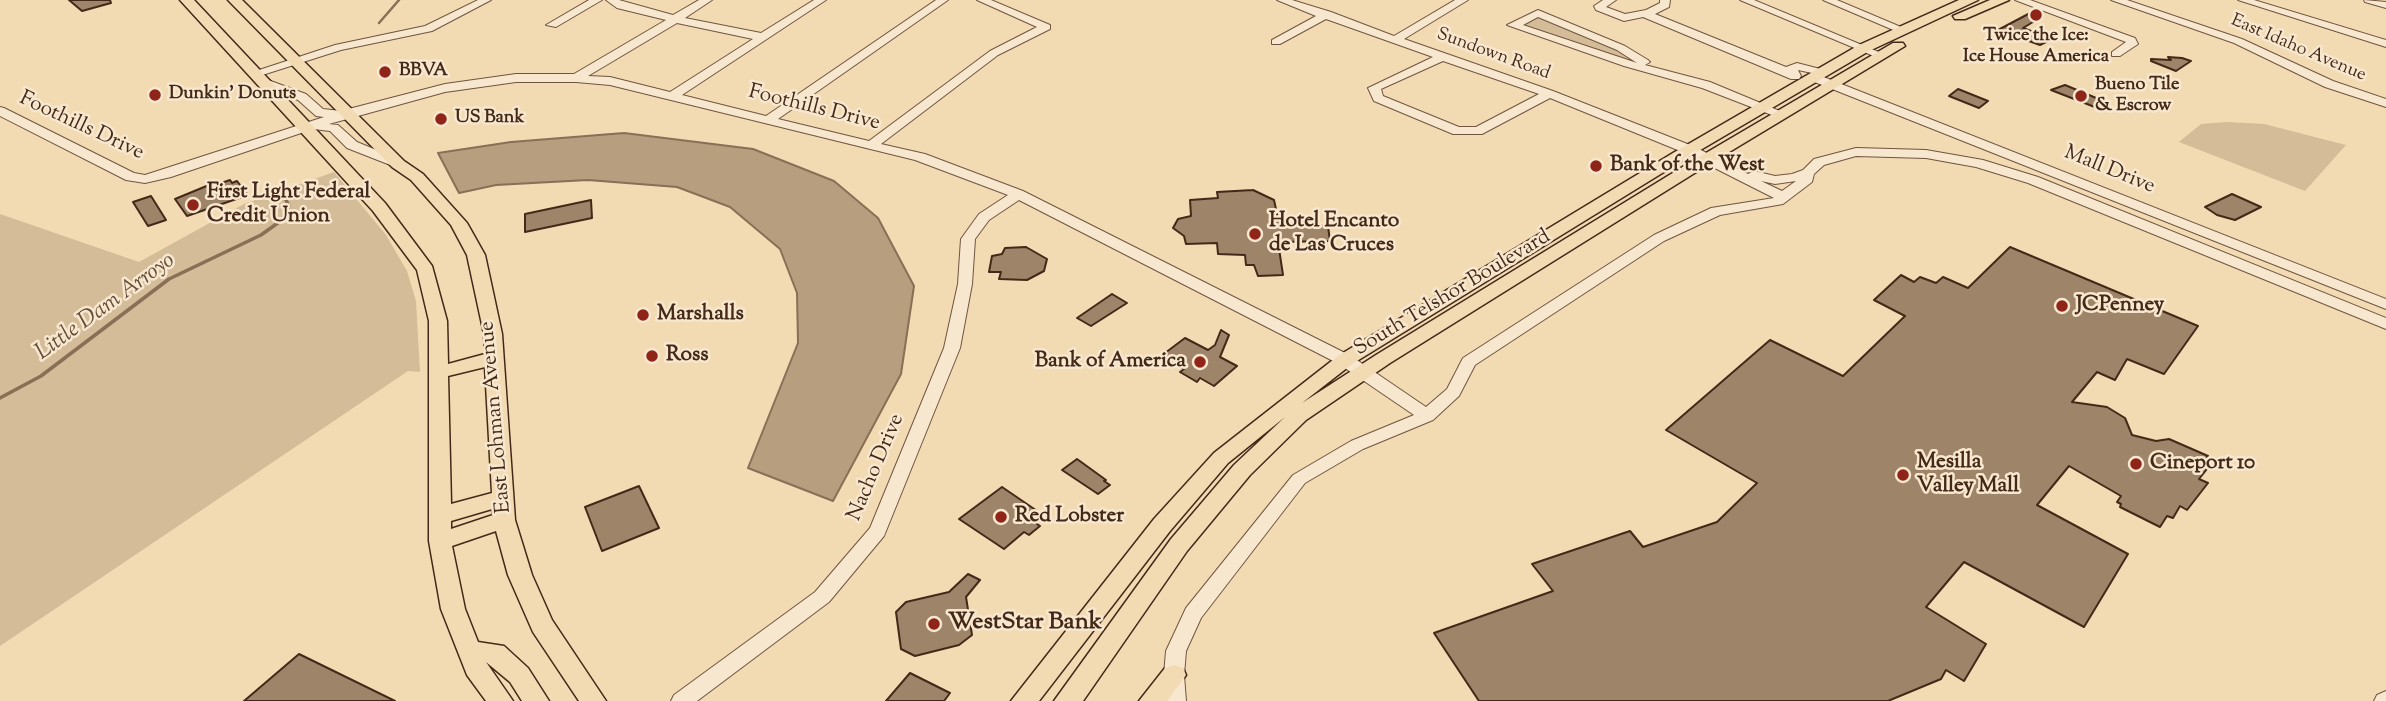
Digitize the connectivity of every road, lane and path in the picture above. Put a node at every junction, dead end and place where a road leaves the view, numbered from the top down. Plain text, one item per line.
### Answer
1 (187, 0) edge
2 (235, 0) edge
3 (486, 0) edge
4 (597, 0) edge
5 (611, 0) edge
6 (707, 0) edge
7 (821, 0) edge
8 (943, 0) edge
9 (982, 0) edge
10 (1282, 0) edge
11 (1463, 0) edge
12 (1611, 0) edge
13 (1745, 0) edge
14 (1828, 0) edge
15 (1971, 0) edge
16 (2002, 0) edge
17 (2020, 0) edge
18 (2116, 0) edge
19 (2243, 0) edge
20 (2369, 0) edge
21 (1662, 4) edge
22 (2386, 5) edge
23 (1327, 14) junction
24 (1646, 14) junction
25 (675, 19) junction
26 (552, 25) dead end
27 (1902, 30) junction
28 (762, 37) junction
29 (1396, 39) junction
30 (1276, 42) dead end
31 (2386, 44) edge
32 (1864, 48) junction
33 (2116, 54) dead end
34 (1880, 55) junction
35 (1444, 56) junction
36 (295, 60) junction
37 (1793, 70) junction
38 (1661, 73) junction
39 (260, 78) junction
40 (576, 78) junction
41 (1819, 80) junction
42 (1549, 94) junction
43 (672, 96) junction
44 (2383, 98) edge
45 (1764, 107) junction
46 (0, 111) edge
47 (348, 113) junction
48 (1781, 114) junction
49 (768, 120) junction
50 (306, 128) junction
51 (871, 145) junction
52 (1690, 150) junction
53 (1711, 158) junction
54 (398, 164) junction
55 (1750, 177) junction
56 (1783, 189) junction
57 (1018, 194) junction
58 (1761, 204) junction
59 (2218, 237) junction
60 (2197, 247) junction
61 (2212, 253) junction
62 (2386, 304) edge
63 (2386, 324) edge
64 (495, 358) junction
65 (1354, 365) junction
66 (437, 373) junction
67 (1427, 416) junction
68 (503, 509) junction
69 (438, 516) junction
70 (440, 541) junction
71 (1141, 552) junction
72 (470, 652) junction
73 (1099, 660) junction
74 (1174, 674) junction
75 (1081, 695) edge
76 (500, 701) edge
77 (536, 701) edge
78 (593, 701) edge
79 (681, 701) edge
80 (1024, 701) edge
81 (1153, 701) edge
82 (1176, 701) edge

1 - 39 main road
2 - 36 main road, East Lohman Avenue
3 - 36 street
4 - 26 street
5 - 25 street
6 - 25 street
7 - 28 street
8 - 49 street
9 - 51 street
10 - 23 street, Sundown Road
11 - 29 street
12 - 24 street
13 - 32 street
14 - 27 street
15 - 27 main road, South Telshor Boulevard
16 - 34 main road, South Telshor Boulevard
17 - 33 street
18 - 44 street, East Idaho Avenue
19 - 31 street
20 - 22 street
21 - 24 street
21 - 37 street
23 - 29 street, Sundown Road
23 - 30 street
24 - 37 street
25 - 28 street
25 - 40 street
27 - 32 main road, South Telshor Boulevard
28 - 43 street
29 - 35 street, Sundown Road
32 - 34 street
32 - 41 main road, South Telshor Boulevard
34 - 41 main road, South Telshor Boulevard
35 - 42 street, Sundown Road
35 - 42 street
36 - 39 street
36 - 47 main road, East Lohman Avenue
37 - 41 street
37 - 41 street
38 - 38 street
38 - 45 street
39 - 47 street
39 - 50 main road
40 - 43 street, Foothills Drive
40 - 47 street, Foothills Drive
41 - 45 main road, South Telshor Boulevard
41 - 48 main road, South Telshor Boulevard
41 - 59 street, Mall Drive
42 - 52 street, Sundown Road
43 - 49 street, Foothills Drive
45 - 48 street
45 - 52 main road, South Telshor Boulevard
46 - 50 street, Foothills Drive
47 - 50 street, Foothills Drive
47 - 54 main road, East Lohman Avenue
48 - 53 main road, South Telshor Boulevard
49 - 51 street, Foothills Drive
50 - 54 street
50 - 66 main road
51 - 57 street, Foothills Drive
52 - 53 street, Sundown Road
52 - 65 main road, South Telshor Boulevard
53 - 55 street, Sundown Road
53 - 65 main road, South Telshor Boulevard
54 - 64 main road, East Lohman Avenue
55 - 56 street, Sundown Road
55 - 58 street
56 - 58 street
56 - 60 street
57 - 65 street, Foothills Drive
57 - 79 street, Nacho Drive
58 - 67 street
59 - 60 street
59 - 61 street
59 - 62 street, Mall Drive
60 - 61 street
61 - 63 street
64 - 66 main road
64 - 68 main road, East Lohman Avenue
65 - 67 street, Foothills Drive
65 - 71 main road, South Telshor Boulevard
65 - 73 main road, South Telshor Boulevard
66 - 69 main road
67 - 74 street
68 - 69 main road
68 - 70 main road
68 - 78 main road, East Lohman Avenue
69 - 70 main road
70 - 72 main road
71 - 73 main road
71 - 80 main road, South Telshor Boulevard
72 - 76 main road
72 - 77 main road
73 - 75 main road, South Telshor Boulevard
74 - 81 main road
74 - 82 street

